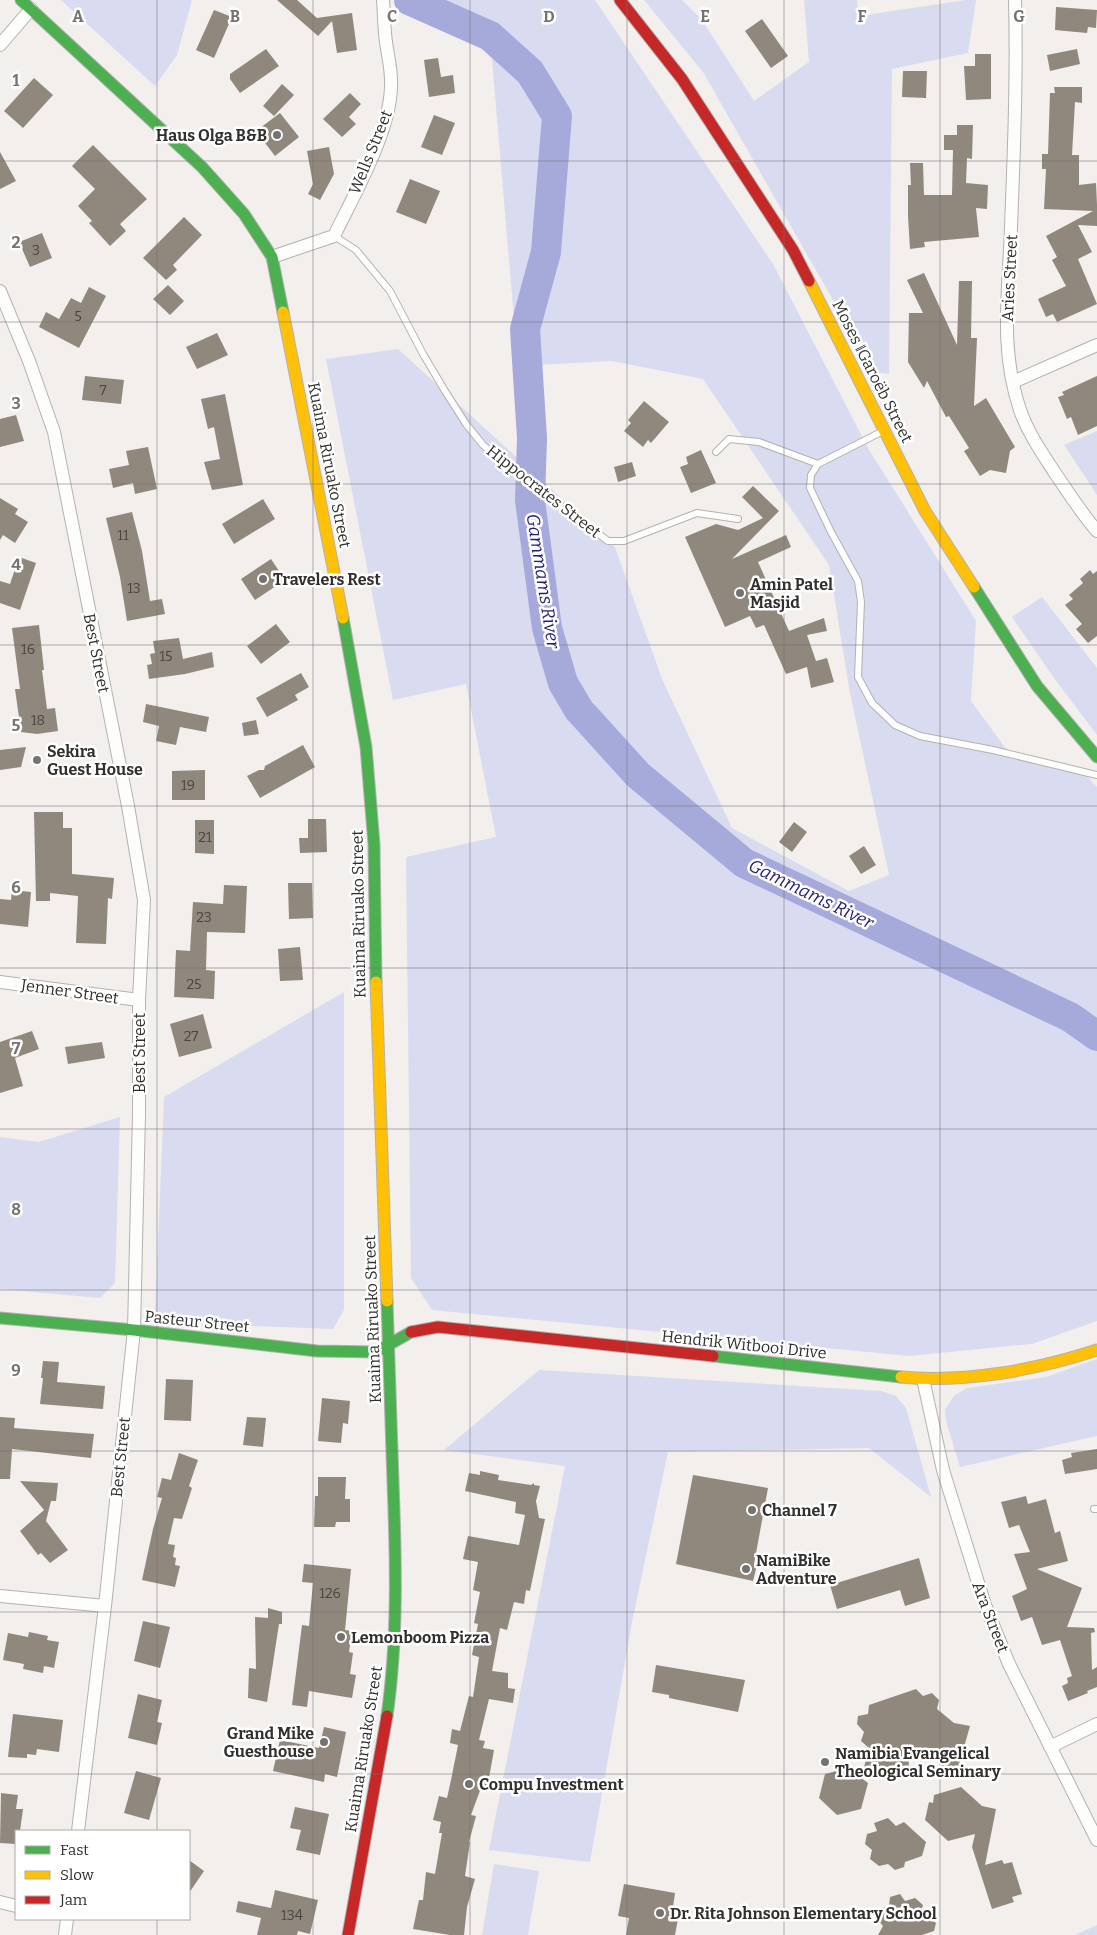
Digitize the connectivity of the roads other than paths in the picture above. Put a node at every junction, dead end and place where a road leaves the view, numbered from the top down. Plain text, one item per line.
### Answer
1 (383, 0) edge
2 (620, 0) edge
3 (1016, 0) edge
4 (26, 4) edge
5 (0, 45) edge
6 (334, 236) junction
7 (272, 256) junction
8 (0, 291) edge
9 (1097, 345) edge
10 (1014, 382) junction
11 (884, 430) junction
12 (716, 452) dead end
13 (818, 464) junction
14 (738, 519) dead end
15 (1097, 531) edge
16 (1097, 757) edge
17 (1097, 775) edge
18 (0, 982) edge
19 (139, 1000) junction
20 (0, 1318) edge
21 (134, 1330) junction
22 (389, 1346) junction
23 (1097, 1350) edge
24 (922, 1379) junction
25 (0, 1596) edge
26 (105, 1606) junction
27 (1097, 1724) edge
28 (1050, 1747) junction
29 (78, 1830) edge
30 (1097, 1840) edge
31 (0, 1902) edge
32 (15, 1906) edge
33 (67, 1920) edge
34 (65, 1935) edge
35 (348, 1935) edge

1 - 6 street, Wells Street
2 - 11 street, Moses ǁGaroëb Street
3 - 10 street, Aries Street
4 - 5 street
4 - 7 street, Kuaima Riruako Street
6 - 7 street
6 - 14 lane, Hippocrates Street
7 - 22 street, Kuaima Riruako Street
8 - 19 street, Best Street
9 - 10 street
10 - 15 street, Aries Street
11 - 13 lane
11 - 16 street, Moses ǁGaroëb Street
12 - 13 lane
13 - 17 lane
18 - 19 street, Jenner Street
19 - 21 street, Best Street
20 - 21 street, Pasteur Street
21 - 22 street, Pasteur Street
21 - 26 street, Best Street
22 - 24 street, Hendrik Witbooi Drive
22 - 35 street, Kuaima Riruako Street
23 - 24 street, Hendrik Witbooi Drive
24 - 28 street, Ara Street
25 - 26 street
26 - 29 street, Best Street
27 - 28 street
28 - 30 street, Ara Street
31 - 32 street
33 - 34 street

